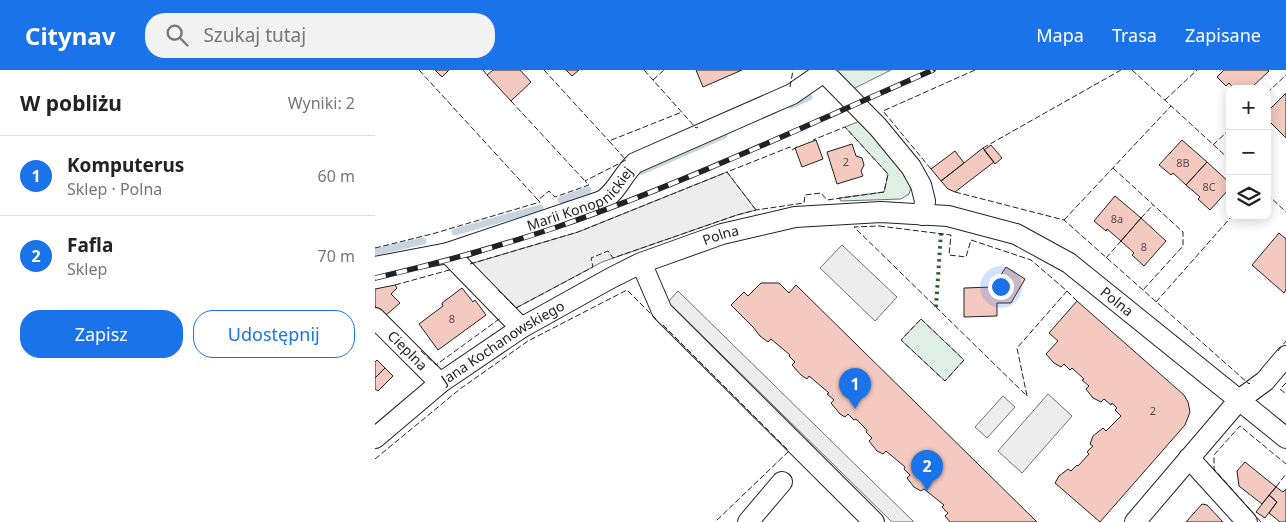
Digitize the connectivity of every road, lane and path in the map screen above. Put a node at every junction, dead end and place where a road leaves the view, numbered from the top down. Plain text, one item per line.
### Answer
1 (823, 71) edge
2 (923, 215) junction
3 (448, 253) junction
4 (375, 267) edge
5 (644, 269) junction
6 (375, 318) edge
7 (521, 328) junction
8 (1286, 356) edge
9 (440, 384) junction
10 (1239, 400) junction
11 (375, 438) edge
12 (1286, 438) edge
13 (1189, 458) junction
14 (782, 482) dead end
15 (748, 522) edge
16 (874, 522) edge
17 (1135, 522) edge
18 (1247, 522) edge

1 - 2 street
1 - 3 street, Marii Konopnickiej
2 - 5 street, Polna
2 - 10 street, Polna
3 - 4 street, Marii Konopnickiej
3 - 7 street
5 - 7 street, Jana Kochanowskiego
5 - 16 street
6 - 9 street, Cieplna
7 - 9 street, Jana Kochanowskiego
8 - 10 street
9 - 11 street, Jana Kochanowskiego
10 - 12 street, Polna
10 - 13 street
13 - 17 street
13 - 18 street
14 - 15 street

